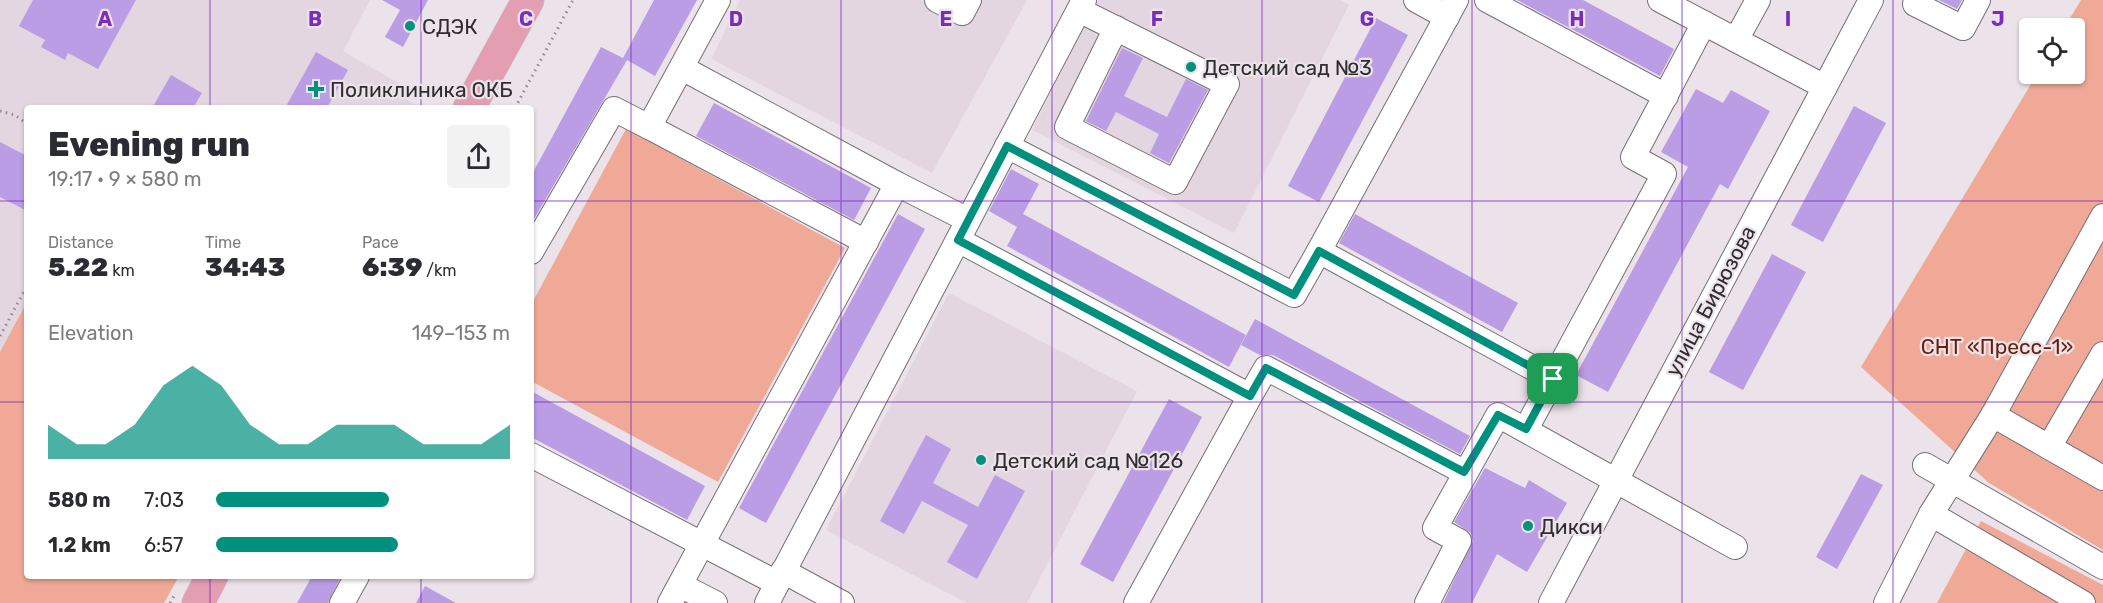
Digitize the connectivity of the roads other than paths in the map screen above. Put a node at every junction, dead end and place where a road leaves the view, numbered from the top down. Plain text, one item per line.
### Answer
1 (528, 0) edge
2 (718, 0) edge
3 (937, 0) edge
4 (969, 0) edge
5 (1416, 0) edge
6 (1487, 0) edge
7 (1660, 0) edge
8 (1758, 0) edge
9 (1871, 0) edge
10 (1918, 0) edge
11 (1978, 0) edge
12 (1081, 5) edge
13 (1452, 8) edge
14 (1704, 23) junction
15 (1116, 28) junction
16 (1736, 40) junction
17 (682, 68) junction
18 (1825, 87) junction
19 (1666, 96) junction
20 (471, 105) edge
21 (649, 127) junction
22 (1007, 146) junction
23 (897, 184) junction
24 (2103, 216) edge
25 (963, 230) junction
26 (866, 242) junction
27 (534, 247) edge
28 (1319, 251) junction
29 (2103, 354) edge
30 (1553, 379) junction
31 (1250, 396) junction
32 (1993, 415) junction
33 (1526, 429) junction
34 (2049, 447) junction
35 (534, 457) edge
36 (1925, 465) dead end
37 (1464, 472) junction
38 (2103, 478) edge
39 (1616, 479) junction
40 (1931, 514) junction
41 (702, 545) junction
42 (1735, 547) dead end
43 (2103, 567) edge
44 (210, 579) edge
45 (355, 579) edge
46 (774, 592) edge
47 (675, 594) edge
48 (198, 603) edge
49 (342, 603) edge
50 (715, 603) edge
51 (842, 603) edge
52 (1136, 603) edge
53 (1427, 603) edge
54 (1551, 603) edge
55 (1886, 603) edge
56 (2083, 603) edge

1 - 20 main road
2 - 17 street
3 - 4 street
5 - 13 street
6 - 19 street
7 - 14 street
8 - 16 street
9 - 18 street, улица Бирюзова
10 - 11 street
12 - 15 street
12 - 22 street
13 - 28 street
14 - 16 street
14 - 19 street
15 - 15 street
16 - 18 street
17 - 21 street
17 - 23 street
18 - 39 street, улица Бирюзова
19 - 30 street
21 - 26 street
21 - 27 street
22 - 25 street
22 - 28 street
23 - 25 street
23 - 26 street
24 - 32 street
25 - 31 street
25 - 46 street
26 - 41 street
28 - 30 street
29 - 34 street
30 - 33 street
31 - 37 street
31 - 52 street
32 - 34 street
32 - 40 street
33 - 37 street
33 - 39 street
34 - 38 street
35 - 41 street
36 - 43 street
37 - 53 street
39 - 42 street
39 - 54 street, улица Бирюзова
40 - 55 street
40 - 56 street
41 - 46 street
41 - 47 street
44 - 48 main road
45 - 49 street
46 - 51 street
47 - 50 street

